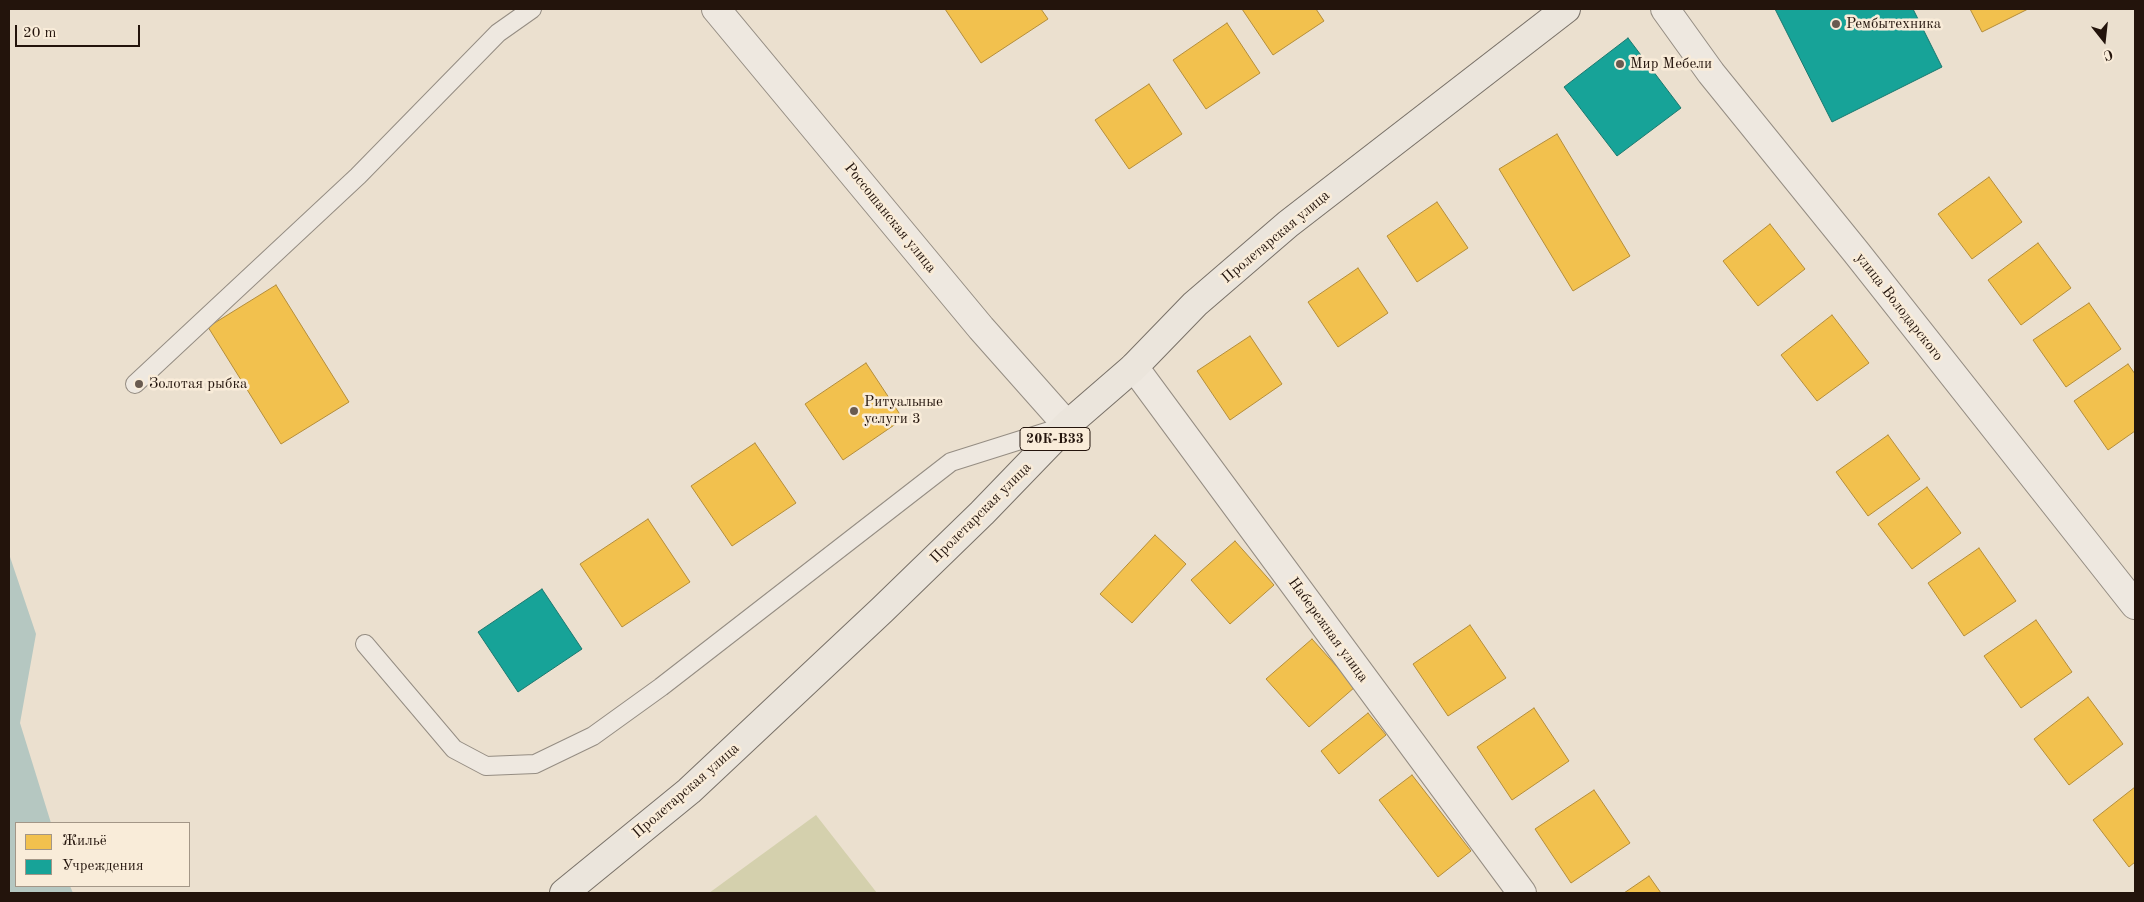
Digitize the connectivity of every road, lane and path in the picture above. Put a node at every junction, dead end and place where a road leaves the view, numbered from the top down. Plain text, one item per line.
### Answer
1 (532, 9) edge
2 (716, 9) edge
3 (1566, 9) edge
4 (1665, 9) edge
5 (1134, 367) junction
6 (135, 384) dead end
7 (1067, 426) junction
8 (2135, 606) edge
9 (365, 644) dead end
10 (564, 893) edge
11 (1522, 893) edge

1 - 6 lane
2 - 7 street, Россошанская улица
3 - 5 main road, Пролетарская улица / 20К-В33
4 - 8 street, улица Володарского
5 - 7 main road, Пролетарская улица / 20К-В33
5 - 11 street, Набережная улица
7 - 9 lane
7 - 10 main road, Пролетарская улица / 20К-В33

